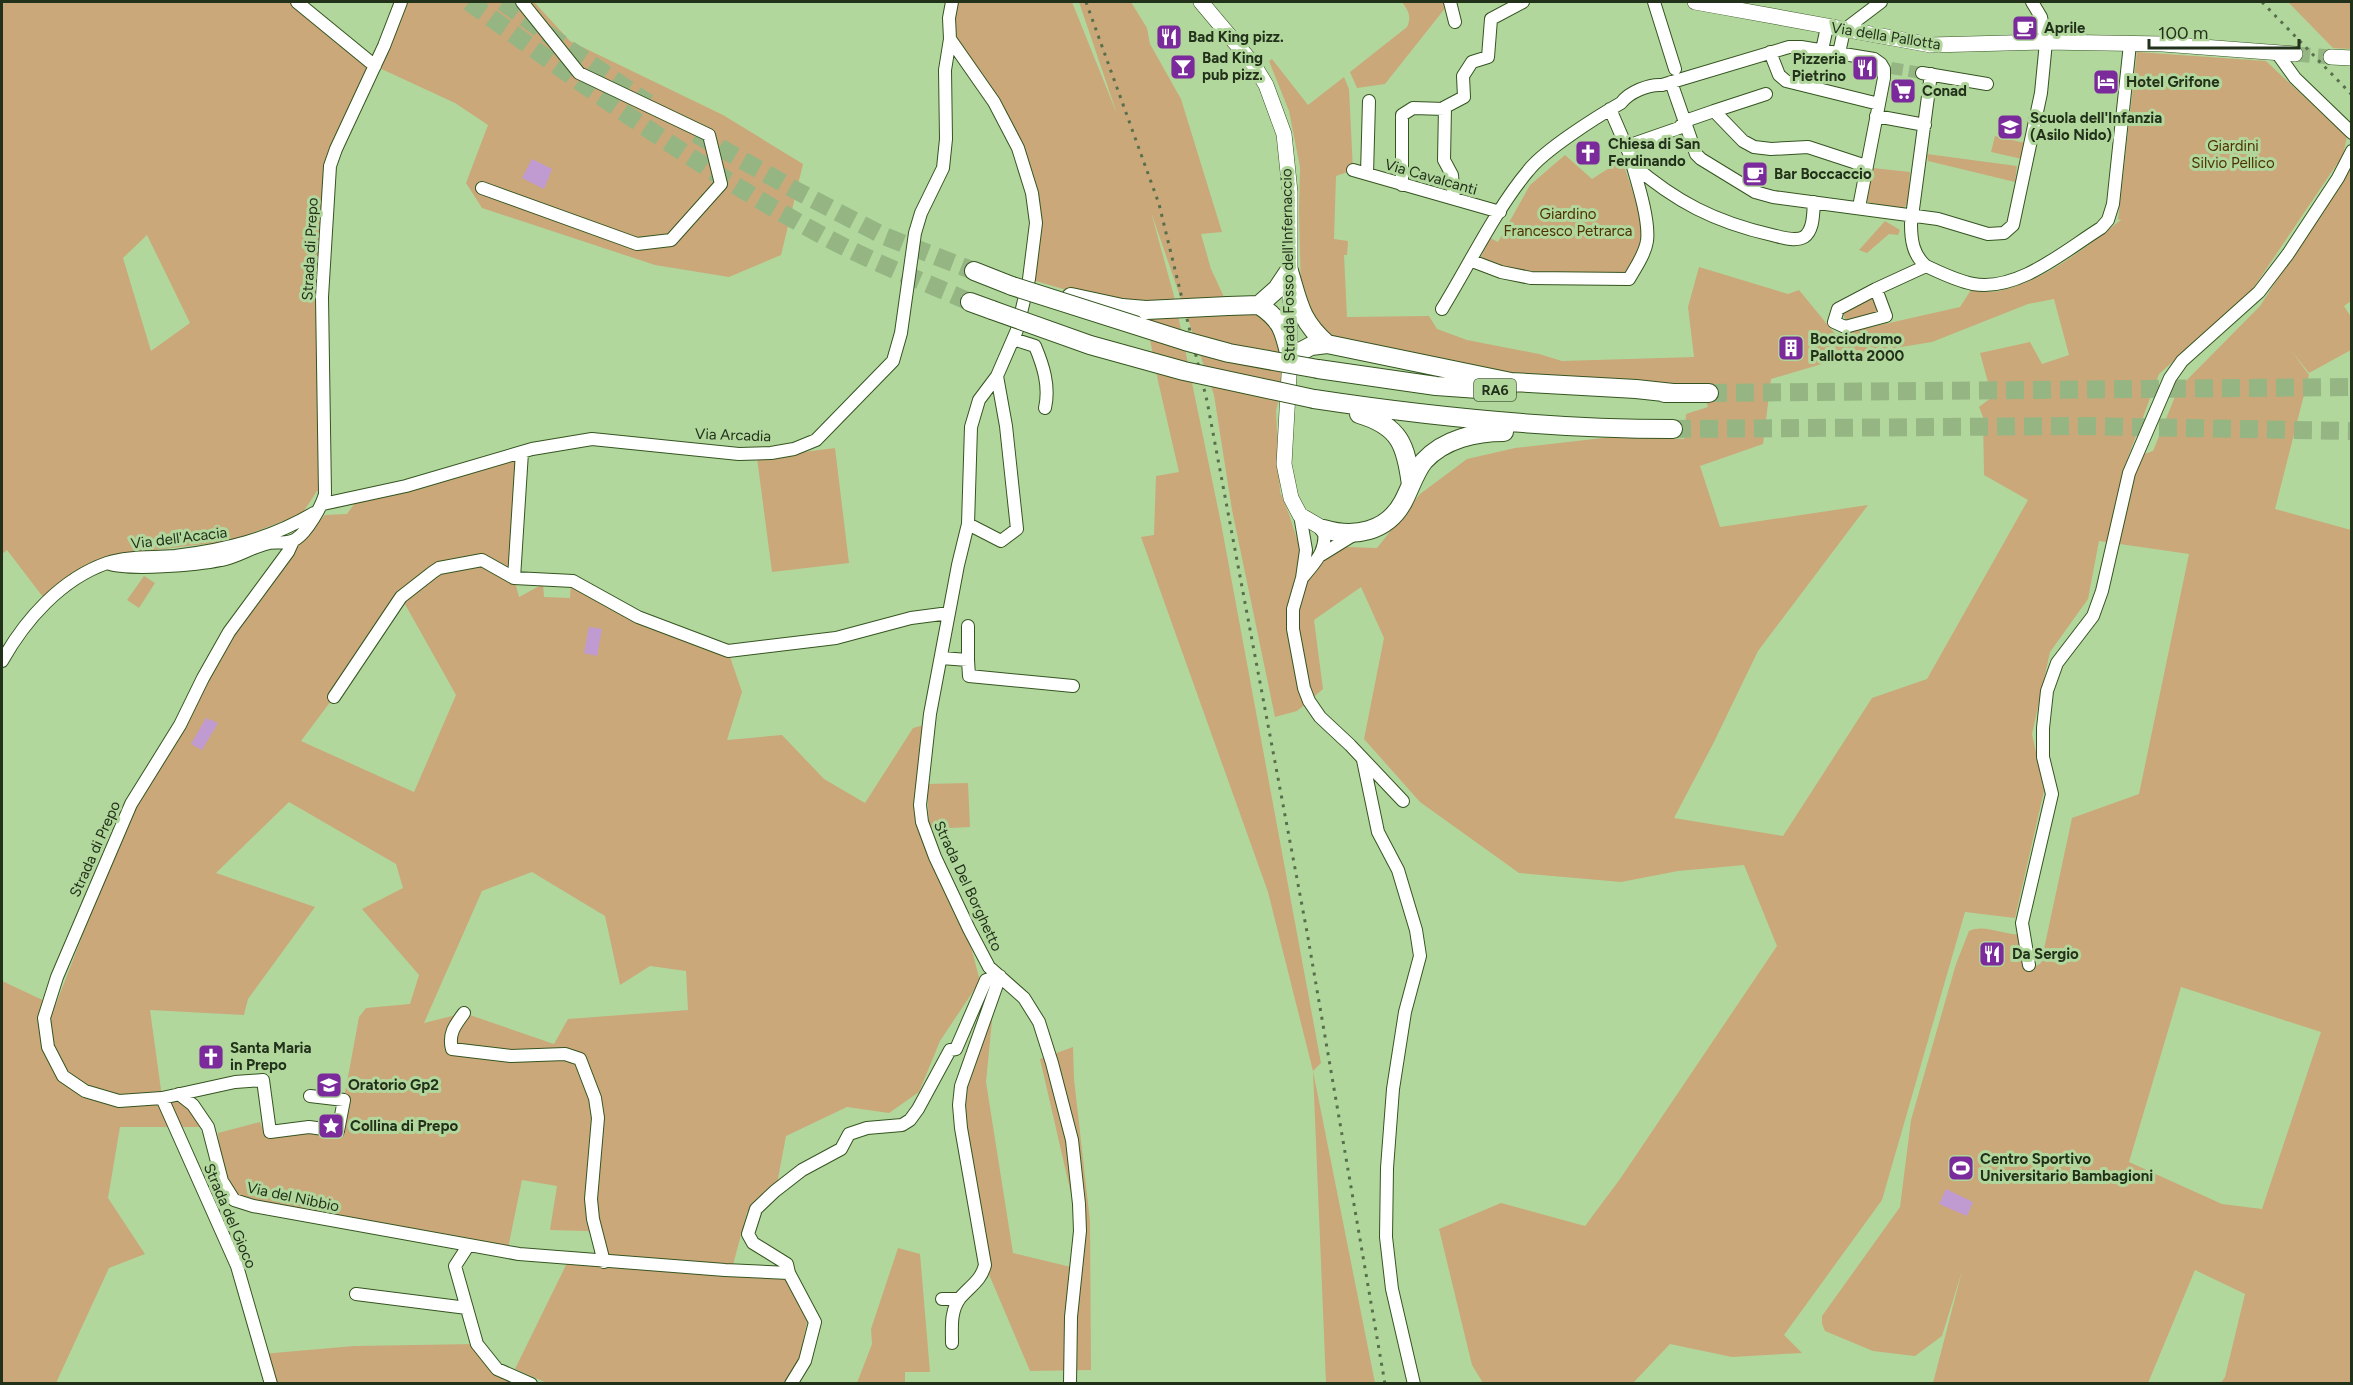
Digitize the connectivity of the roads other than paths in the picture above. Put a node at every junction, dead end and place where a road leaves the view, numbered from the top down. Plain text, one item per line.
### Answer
1 (297, 2) edge
2 (400, 2) edge
3 (522, 2) edge
4 (952, 2) edge
5 (1201, 2) edge
6 (1212, 2) edge
7 (1450, 2) edge
8 (1523, 2) edge
9 (1654, 2) edge
10 (1695, 2) edge
11 (1881, 2) edge
12 (2032, 2) edge
13 (1757, 7) edge
14 (1455, 22) dead end
15 (1827, 27) junction
16 (1844, 30) junction
17 (950, 39) junction
18 (1236, 42) junction
19 (2046, 42) junction
20 (2130, 44) junction
21 (1822, 50) junction
22 (1770, 52) junction
23 (1839, 53) junction
24 (2277, 53) junction
25 (2295, 54) tunnel mouth
26 (2331, 57) tunnel mouth
27 (2352, 58) edge
28 (375, 66) junction
29 (1675, 69) dead end
30 (1667, 84) junction
31 (1988, 84) dead end
32 (1766, 94) dead end
33 (1369, 100) dead end
34 (1616, 106) junction
35 (1445, 109) junction
36 (1878, 110) junction
37 (1714, 111) junction
38 (1684, 121) junction
39 (1925, 125) junction
40 (2352, 133) edge
41 (2352, 151) edge
42 (1630, 158) junction
43 (1866, 166) junction
44 (1353, 170) dead end
45 (1367, 174) junction
46 (1402, 184) junction
47 (482, 188) dead end
48 (1454, 199) junction
49 (1815, 202) junction
50 (1859, 207) junction
51 (1500, 212) junction
52 (1911, 215) junction
53 (1472, 261) junction
54 (1926, 266) junction
55 (974, 271) tunnel mouth
56 (1289, 271) junction
57 (1005, 283) junction
58 (1876, 289) dead end
59 (970, 302) tunnel mouth
60 (1258, 305) junction
61 (1442, 309) dead end
62 (1013, 339) junction
63 (1328, 344) junction
64 (1290, 357) junction
65 (997, 376) junction
66 (1673, 393) junction
67 (1709, 393) tunnel mouth
68 (1313, 403) junction
69 (1045, 408) dead end
70 (1611, 429) junction
71 (1673, 429) tunnel mouth
72 (522, 452) junction
73 (1411, 485) junction
74 (320, 507) junction
75 (1300, 515) junction
76 (968, 524) junction
77 (281, 529) junction
78 (1323, 529) junction
79 (1355, 534) junction
80 (293, 541) junction
81 (1306, 550) junction
82 (1321, 555) junction
83 (107, 563) junction
84 (514, 578) junction
85 (1302, 578) junction
86 (949, 613) junction
87 (968, 626) dead end
88 (941, 658) junction
89 (968, 660) junction
90 (2, 661) edge
91 (1073, 686) dead end
92 (334, 697) dead end
93 (1363, 760) junction
94 (1403, 801) dead end
95 (2029, 965) dead end
96 (1000, 976) junction
97 (464, 1013) dead end
98 (179, 1094) junction
99 (310, 1096) dead end
100 (162, 1098) junction
101 (468, 1246) junction
102 (604, 1262) junction
103 (789, 1273) junction
104 (356, 1294) dead end
105 (942, 1299) dead end
106 (959, 1299) junction
107 (467, 1308) junction
108 (952, 1343) dead end
109 (271, 1383) edge
110 (531, 1383) edge
111 (791, 1383) edge
112 (1070, 1383) edge
113 (1414, 1383) edge

1 - 28 street
2 - 28 street, Strada di Prepo
3 - 47 street
4 - 17 street
5 - 18 main road, Strada Fosso dell'Infernaccio
6 - 18 main road
7 - 14 street
8 - 35 street
9 - 29 street
10 - 13 main road, Via della Pallotta
11 - 16 street
12 - 19 street
13 - 15 main road, Via della Pallotta
15 - 16 main road, Via della Pallotta
15 - 21 street
16 - 19 main road, Via della Pallotta
16 - 23 street
17 - 62 street, Strada Del Borghetto
17 - 72 street, Via Arcadia
18 - 56 main road, Strada Fosso dell'Infernaccio
19 - 20 main road, Via della Pallotta
19 - 52 street
20 - 24 main road, Via della Pallotta
20 - 54 street
21 - 22 street
21 - 23 street
22 - 30 street
22 - 36 street
23 - 36 street
24 - 25 main road, Via della Pallotta
24 - 40 street
26 - 27 main road
28 - 74 street, Strada di Prepo
30 - 34 street
30 - 38 street
31 - 39 street
32 - 37 street
33 - 45 street
34 - 42 street
34 - 51 street
35 - 46 street
35 - 48 street
36 - 39 street
36 - 43 street
37 - 38 street
37 - 43 street
38 - 42 street
38 - 49 street
39 - 52 street
41 - 95 street
42 - 49 street
42 - 53 street
43 - 50 street
44 - 45 street, Via Cavalcanti
45 - 46 street, Via Cavalcanti
46 - 48 street, Via Cavalcanti
48 - 51 street, Via Cavalcanti
49 - 50 street
50 - 52 street
51 - 53 street
52 - 54 street
53 - 61 street
54 - 58 street
55 - 57 highway, RA6
56 - 60 highway
56 - 63 highway
56 - 64 main road, Strada Fosso dell'Infernaccio
57 - 60 highway, bridge
57 - 66 highway, RA6, bridge
59 - 68 highway, RA6, bridge
60 - 64 highway
62 - 65 street, Strada Del Borghetto
62 - 69 street
63 - 64 highway
63 - 66 highway
64 - 75 main road, Strada Fosso dell'Infernaccio
65 - 76 street, Strada Del Borghetto
65 - 76 street
66 - 67 highway, RA6
68 - 70 highway, RA6
68 - 73 highway
70 - 71 highway, RA6
70 - 73 highway
72 - 74 street, Via Arcadia
72 - 84 street
73 - 79 highway
74 - 77 street, Via dell'Acacia
74 - 80 street, Strada di Prepo
75 - 78 main road
75 - 81 street, Strada Fosso dell'Infernaccio
76 - 86 street, Strada Del Borghetto
77 - 80 street
77 - 83 street, Via dell'Acacia
78 - 79 highway
78 - 81 street
78 - 82 street
79 - 82 street, Strada Fosso dell'Infernaccio
80 - 83 street, Via dell'Acacia
80 - 100 street, Strada di Prepo
81 - 85 street, Strada Fosso dell'Infernaccio
82 - 85 street, Strada Fosso dell'Infernaccio
83 - 90 street, Via dell'Acacia
84 - 86 street
84 - 92 street
85 - 93 street, Strada Fosso dell'Infernaccio
86 - 88 street, Strada Del Borghetto
87 - 89 street
88 - 89 street
88 - 96 street, Strada Del Borghetto
89 - 91 street
93 - 94 street, Strada Fosso dell'Infernaccio
93 - 113 street
96 - 103 street
96 - 106 street
96 - 112 street, Strada Del Borghetto
97 - 102 street
98 - 99 street, Strada di Prepo
98 - 100 street, Strada di Prepo
98 - 101 street, Via del Nibbio
100 - 109 street, Strada del Gioco
101 - 102 street, Via del Nibbio
101 - 107 street
102 - 103 street, Via del Nibbio
103 - 111 street
104 - 107 street
105 - 106 street
106 - 108 street
107 - 110 street

